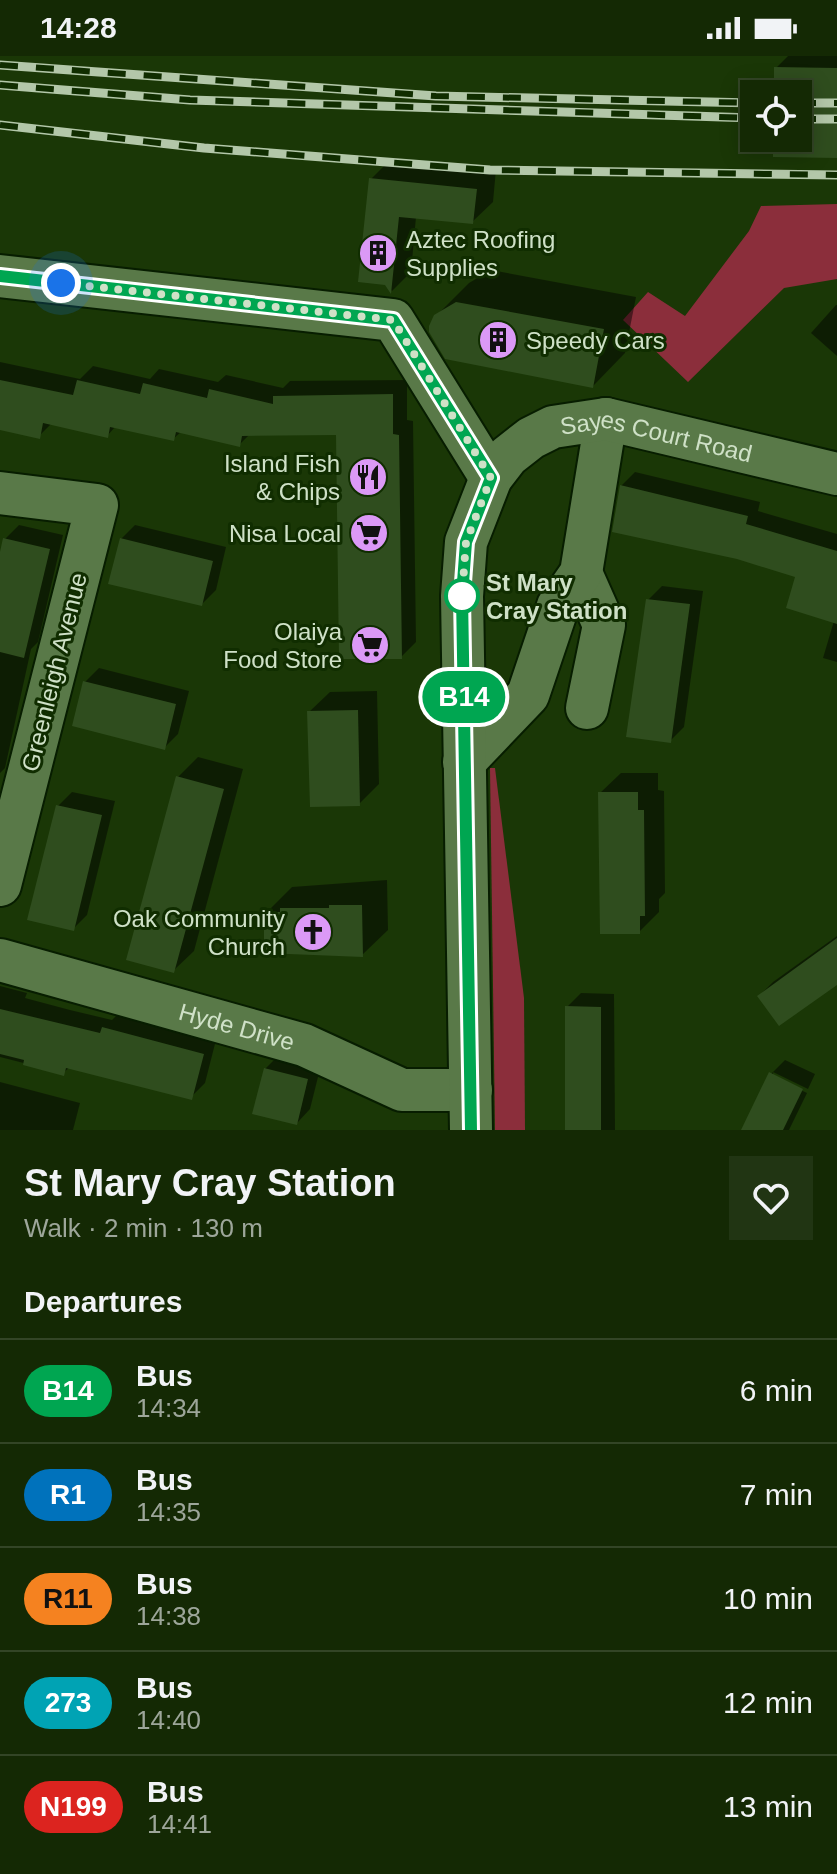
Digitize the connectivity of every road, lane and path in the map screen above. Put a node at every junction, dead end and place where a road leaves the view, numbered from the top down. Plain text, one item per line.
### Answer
1 (0, 276) edge
2 (606, 419) junction
3 (837, 474) edge
4 (491, 478) junction
5 (0, 493) edge
6 (581, 573) junction
7 (587, 708) dead end
8 (464, 762) junction
9 (0, 885) edge
10 (0, 960) edge
11 (471, 1110) edge

1 - 4 street
2 - 3 street, Sayes Court Road
2 - 4 street, Sayes Court Road
2 - 6 street
4 - 8 street
5 - 9 street, Greenleigh Avenue
6 - 7 street
6 - 8 street
8 - 11 street
10 - 11 street, Hyde Drive

